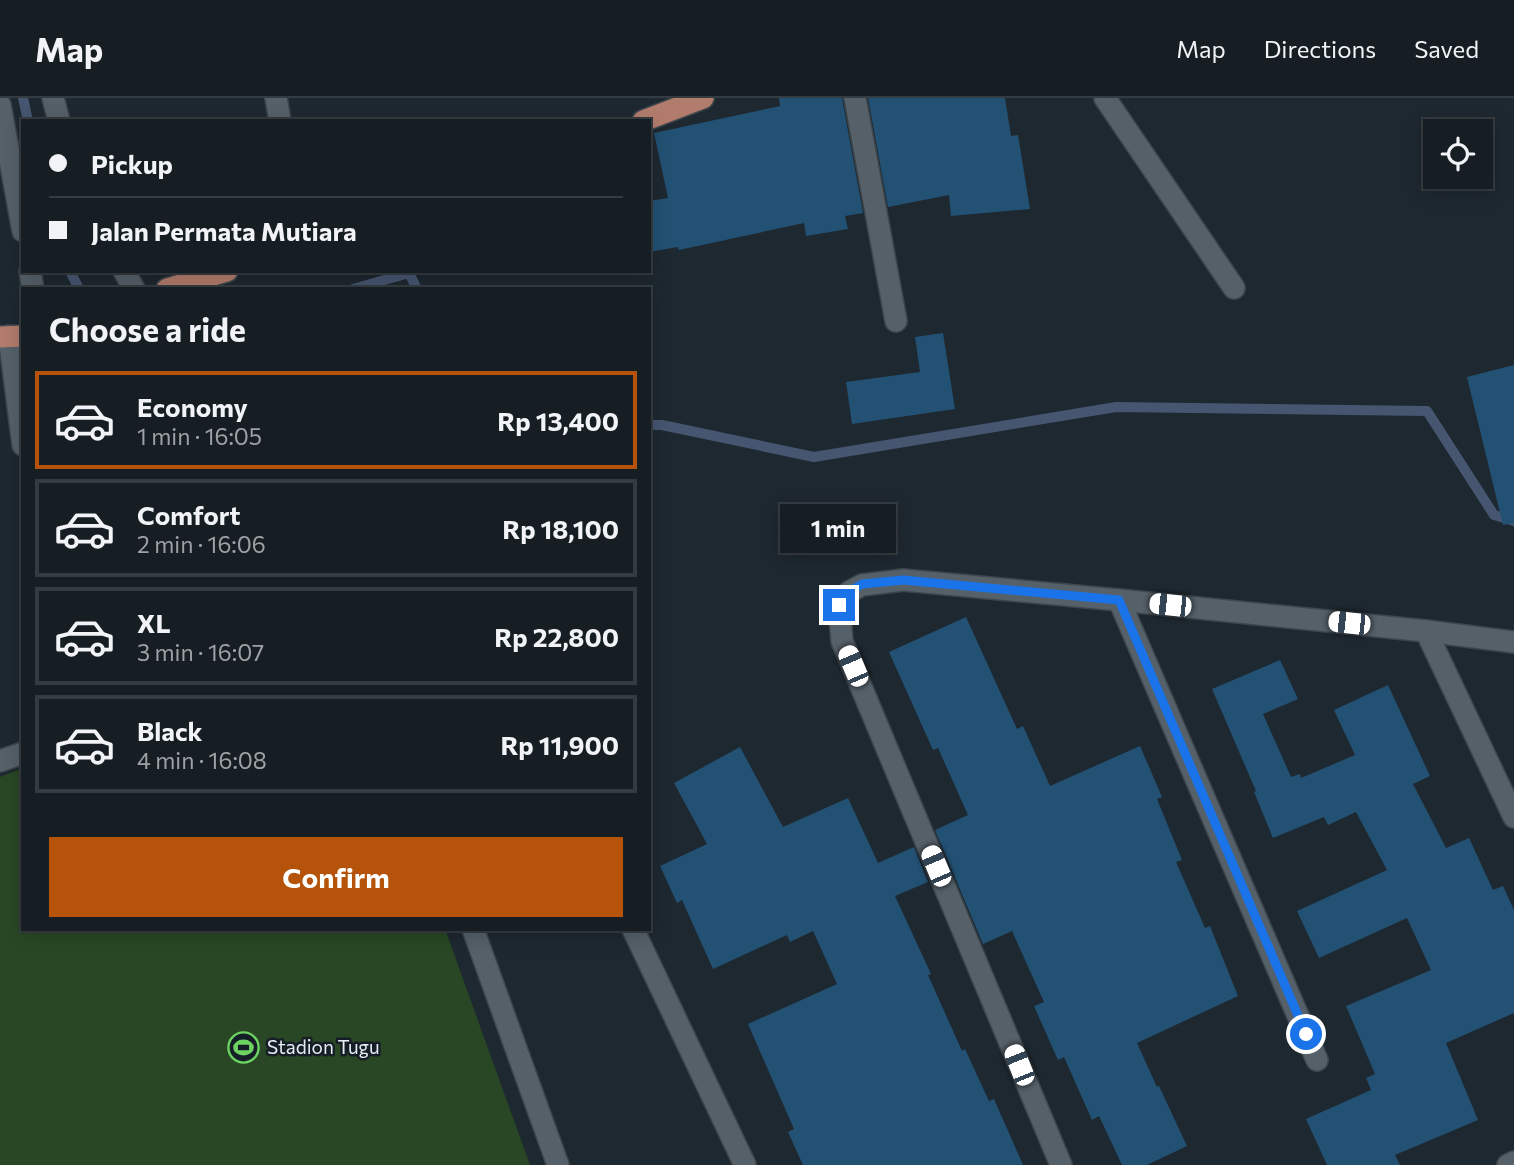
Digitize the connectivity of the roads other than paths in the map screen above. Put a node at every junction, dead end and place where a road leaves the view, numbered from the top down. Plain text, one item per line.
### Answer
1 (53, 98) edge
2 (276, 98) edge
3 (703, 98) edge
4 (855, 98) edge
5 (1105, 98) edge
6 (0, 105) edge
7 (58, 119) edge
8 (280, 119) edge
9 (648, 119) edge
10 (21, 221) edge
11 (220, 273) edge
12 (174, 287) edge
13 (1234, 288) dead end
14 (896, 321) dead end
15 (11, 336) edge
16 (21, 432) edge
17 (1119, 600) junction
18 (1426, 631) junction
19 (1514, 642) edge
20 (21, 754) edge
21 (0, 761) edge
22 (1514, 817) edge
23 (474, 931) edge
24 (634, 931) edge
25 (1317, 1060) dead end
26 (1514, 1162) edge
27 (558, 1165) edge
28 (746, 1165) edge
29 (1061, 1165) edge
30 (1508, 1165) edge

1 - 7 street
2 - 8 street
3 - 9 main road
4 - 14 street
5 - 13 street
6 - 10 street
11 - 12 main road
15 - 16 street
17 - 18 street
17 - 25 street
17 - 29 street
18 - 19 street
18 - 22 street
20 - 21 street
23 - 27 street
24 - 28 street
26 - 30 street

